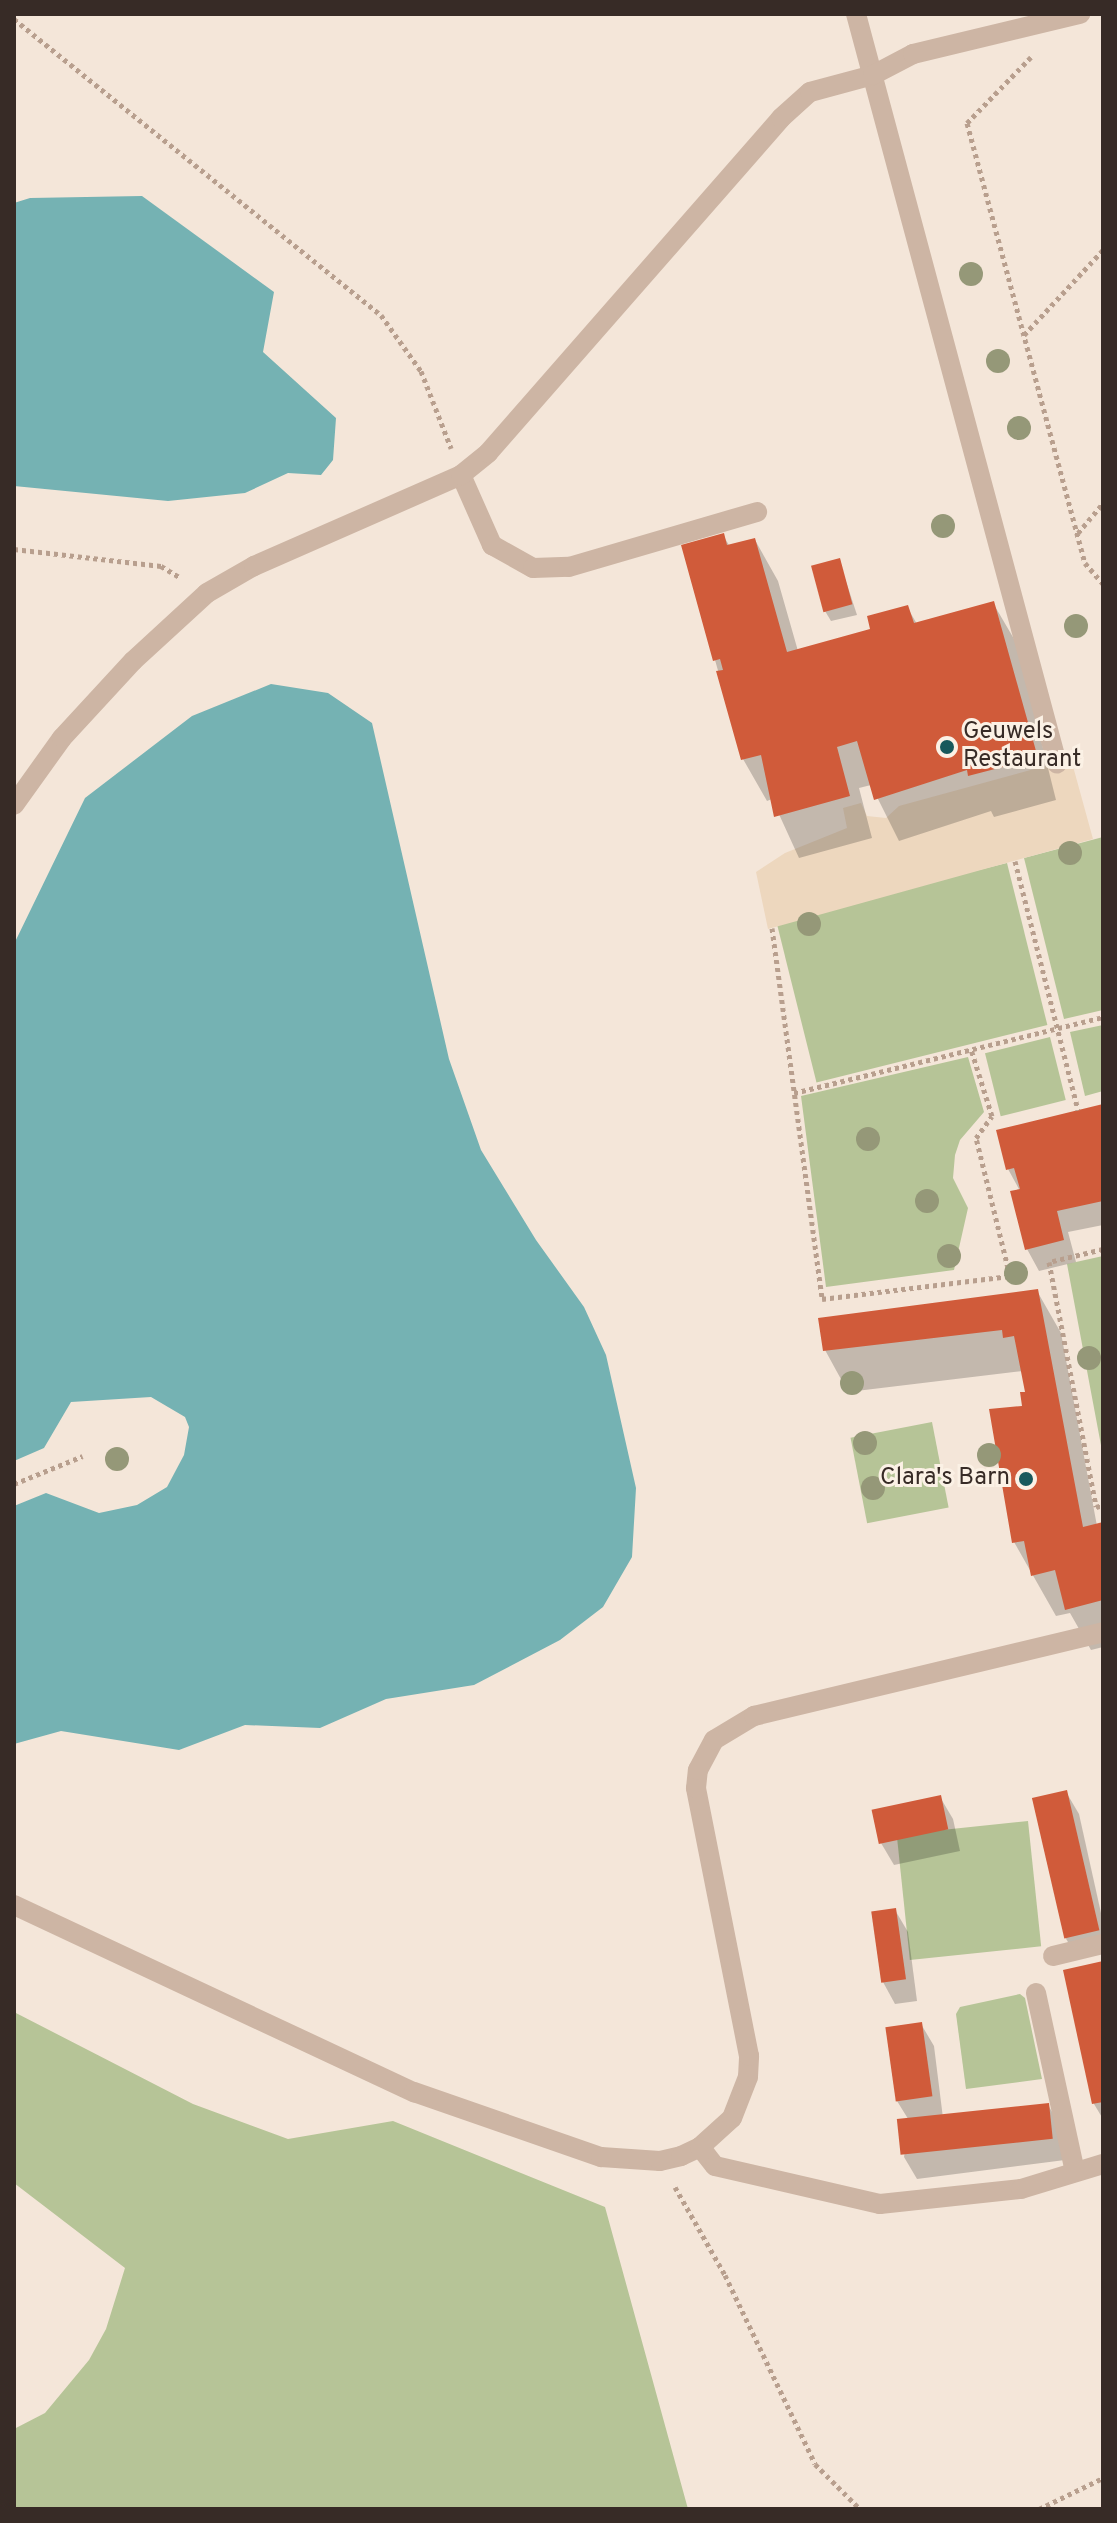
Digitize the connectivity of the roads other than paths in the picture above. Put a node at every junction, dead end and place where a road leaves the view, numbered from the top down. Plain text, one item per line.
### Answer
1 (856, 14) edge
2 (1080, 14) edge
3 (873, 75) junction
4 (461, 475) junction
5 (757, 512) dead end
6 (1057, 763) dead end
7 (14, 805) edge
8 (1103, 1632) edge
9 (14, 1905) edge
10 (1103, 1944) edge
11 (1053, 1956) dead end
12 (1036, 1993) dead end
13 (700, 2147) junction
14 (1103, 2164) edge
15 (1075, 2172) junction

1 - 3 lane
2 - 3 lane
3 - 4 lane
3 - 6 lane
4 - 5 lane
4 - 7 lane
8 - 13 lane
9 - 13 lane
10 - 11 lane
12 - 15 lane
13 - 15 lane
14 - 15 lane

